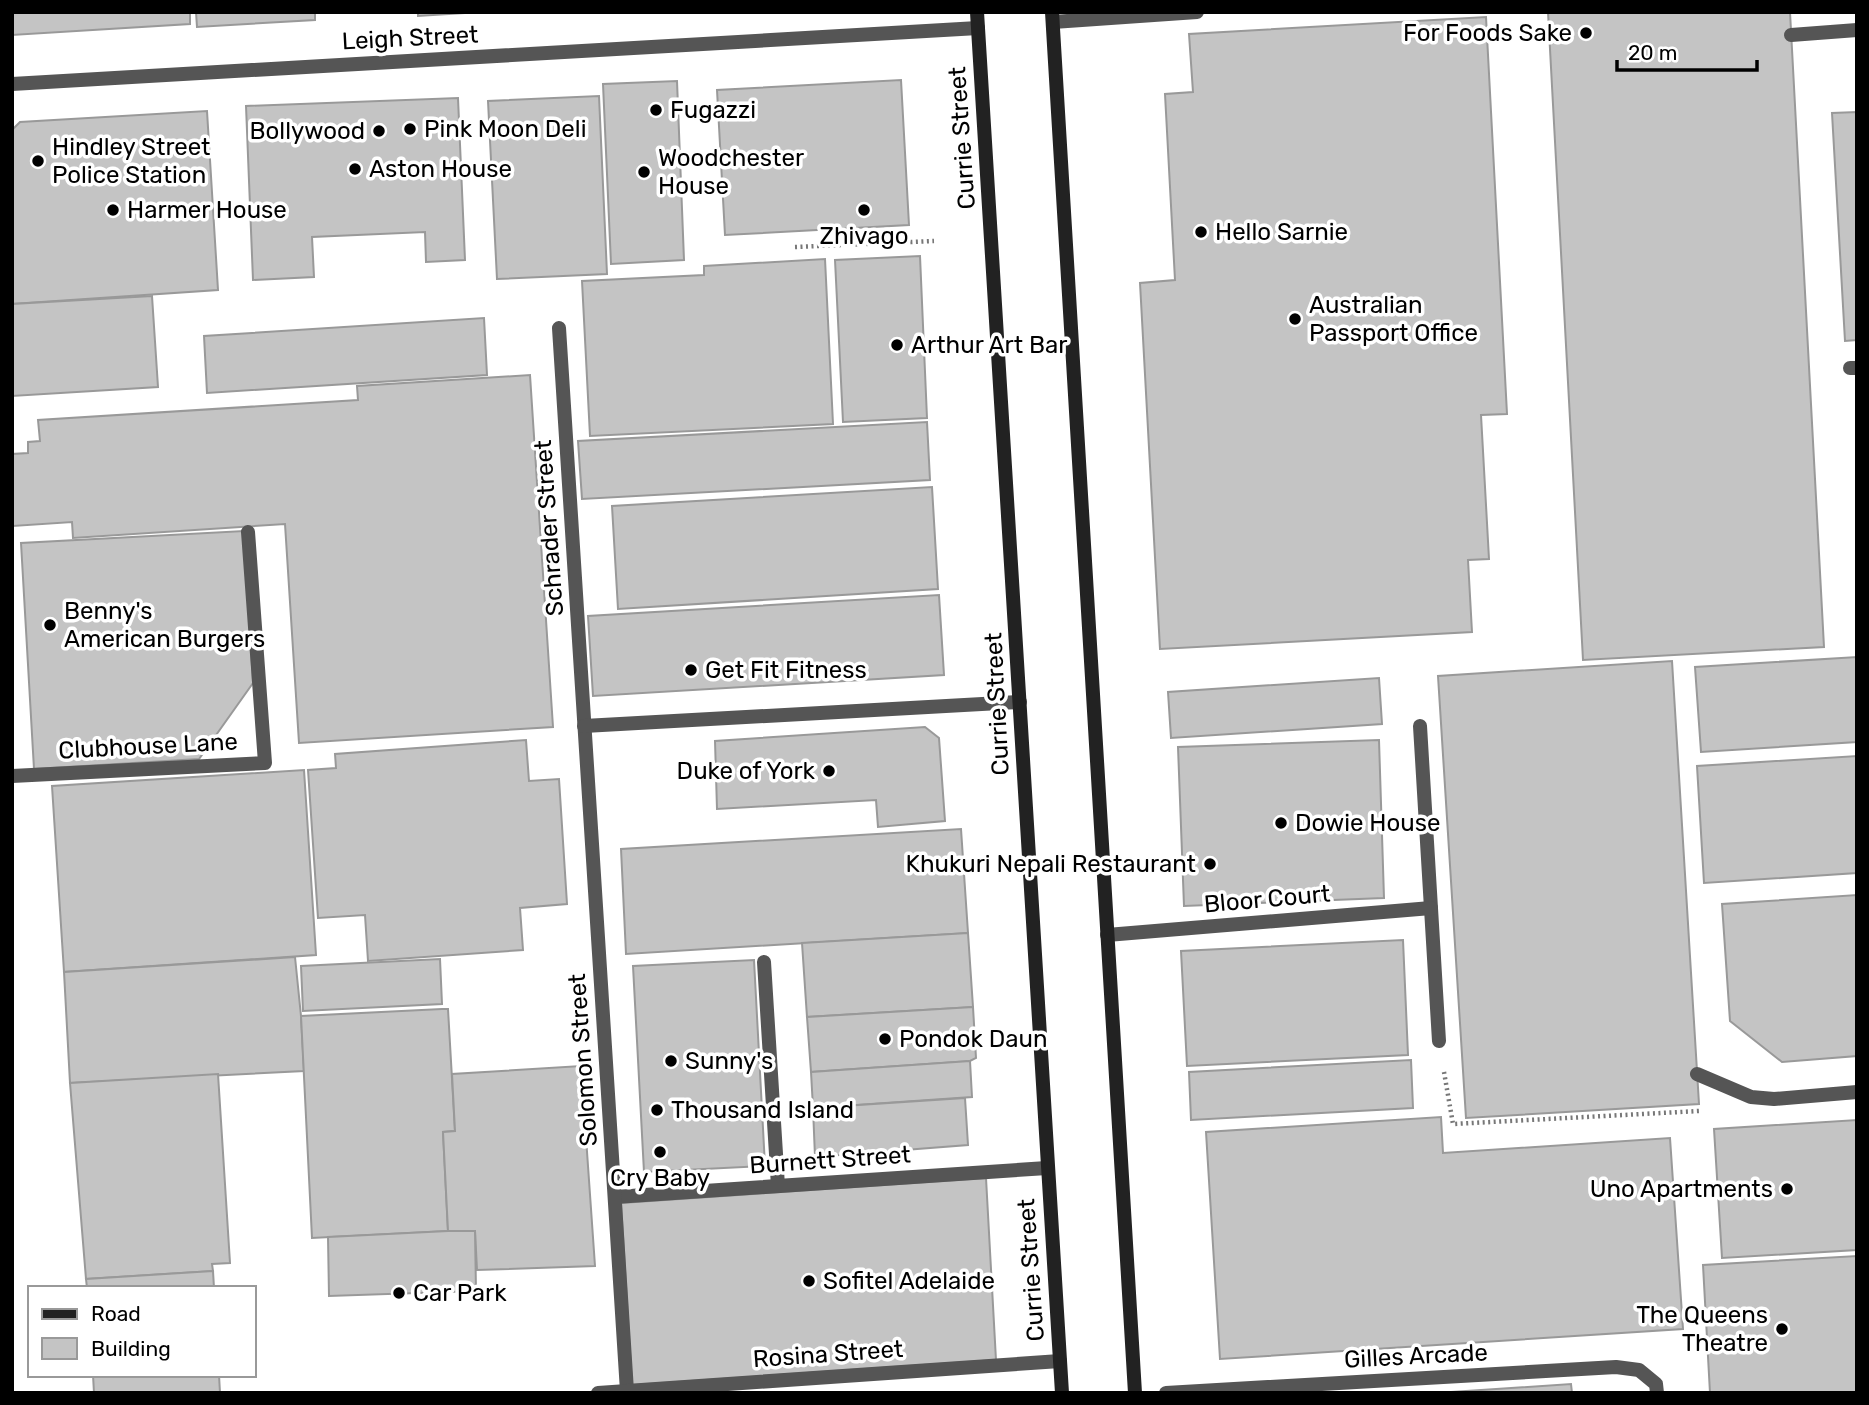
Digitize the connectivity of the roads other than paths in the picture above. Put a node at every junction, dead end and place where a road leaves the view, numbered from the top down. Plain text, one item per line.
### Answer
1 (977, 12) edge
2 (1197, 12) edge
3 (1053, 17) edge
4 (978, 28) junction
5 (1857, 30) edge
6 (1791, 35) dead end
7 (12, 83) edge
8 (559, 328) dead end
9 (248, 532) dead end
10 (1020, 702) junction
11 (584, 726) junction
12 (1420, 726) dead end
13 (12, 776) edge
14 (1431, 908) junction
15 (1107, 935) junction
16 (764, 962) dead end
17 (1439, 1041) road end
18 (1698, 1074) dead end
19 (1857, 1092) edge
20 (1048, 1168) junction
21 (778, 1186) junction
22 (615, 1197) junction
23 (1060, 1361) junction
24 (627, 1391) junction
25 (598, 1393) edge
26 (1062, 1393) edge
27 (1135, 1393) edge
28 (1166, 1393) edge
29 (1657, 1393) edge

1 - 4 main road, Currie Street
2 - 3 street
3 - 15 main road
4 - 7 street, Leigh Street
4 - 10 main road, Currie Street
5 - 6 street
8 - 11 street, Schrader Street
9 - 13 street, Clubhouse Lane
10 - 11 street
10 - 20 main road, Currie Street
11 - 22 street, Solomon Street
12 - 14 street
14 - 15 street, Bloor Court
14 - 17 street
15 - 27 main road
16 - 21 street
18 - 19 street
20 - 21 street, Burnett Street
20 - 23 main road, Currie Street
21 - 22 street, Burnett Street
22 - 24 street, Solomon Street
23 - 24 street, Rosina Street
23 - 26 main road, Currie Street
24 - 25 street, Rosina Street
28 - 29 street, Gilles Arcade

